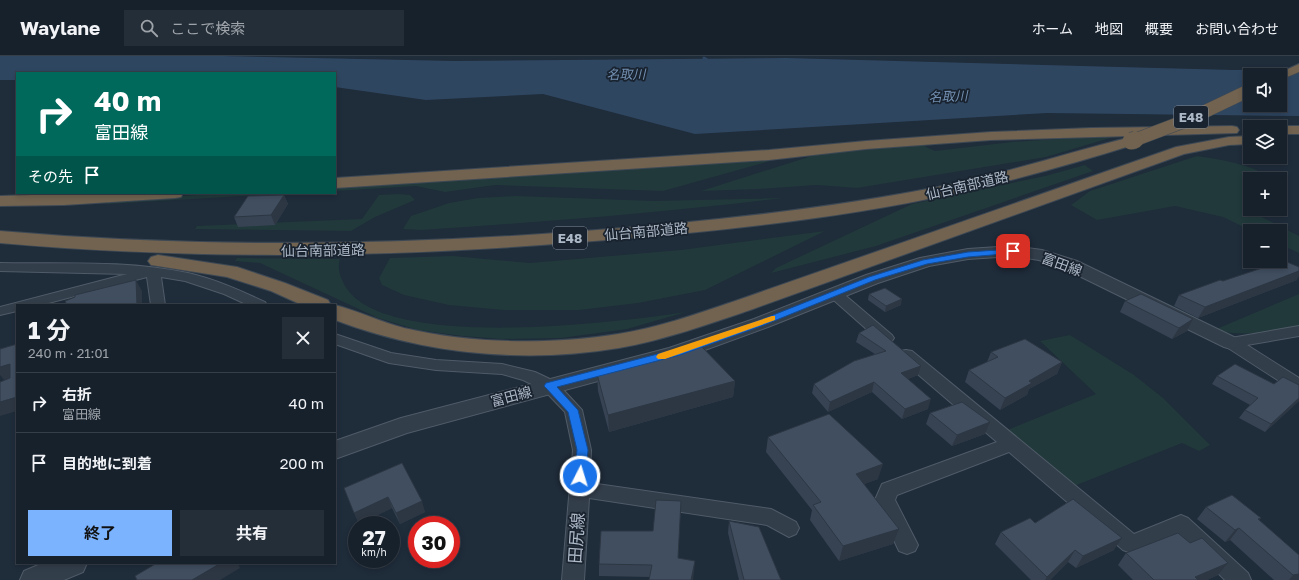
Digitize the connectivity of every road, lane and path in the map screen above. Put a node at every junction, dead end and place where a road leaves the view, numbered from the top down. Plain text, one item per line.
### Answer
1 (1299, 68) edge
2 (1287, 73) edge
3 (1243, 93) edge
4 (1243, 130) edge
5 (1287, 130) edge
6 (1299, 130) edge
7 (1287, 138) edge
8 (1299, 138) edge
9 (1243, 140) edge
10 (336, 183) edge
11 (159, 194) edge
12 (0, 201) edge
13 (0, 237) edge
14 (0, 245) edge
15 (0, 267) edge
16 (154, 271) junction
17 (834, 293) junction
18 (28, 304) edge
19 (158, 304) edge
20 (258, 304) edge
21 (318, 304) edge
22 (16, 307) edge
23 (0, 311) edge
24 (336, 312) edge
25 (1299, 330) edge
26 (336, 339) edge
27 (1231, 344) junction
28 (550, 386) junction
29 (1299, 386) edge
30 (1012, 444) junction
31 (336, 450) edge
32 (579, 489) junction
33 (789, 528) dead end
34 (908, 546) dead end
35 (71, 564) edge
36 (34, 580) edge
37 (573, 580) edge
38 (1240, 580) edge

1 - 2 highway
3 - 13 highway, 仙台南部道路 / E48, bridge
4 - 10 highway
5 - 6 highway
7 - 8 highway
9 - 24 highway
11 - 12 highway
14 - 21 highway
15 - 16 street
16 - 18 street
16 - 19 street
16 - 20 street
17 - 27 street, 富田線
17 - 28 street, 富田線
17 - 30 street
22 - 23 street
25 - 27 street
26 - 28 street
27 - 29 street
28 - 31 street, 富田線
28 - 32 street, 田尻線
30 - 34 street
30 - 38 street
32 - 33 street
32 - 37 street, 田尻線
35 - 36 street

